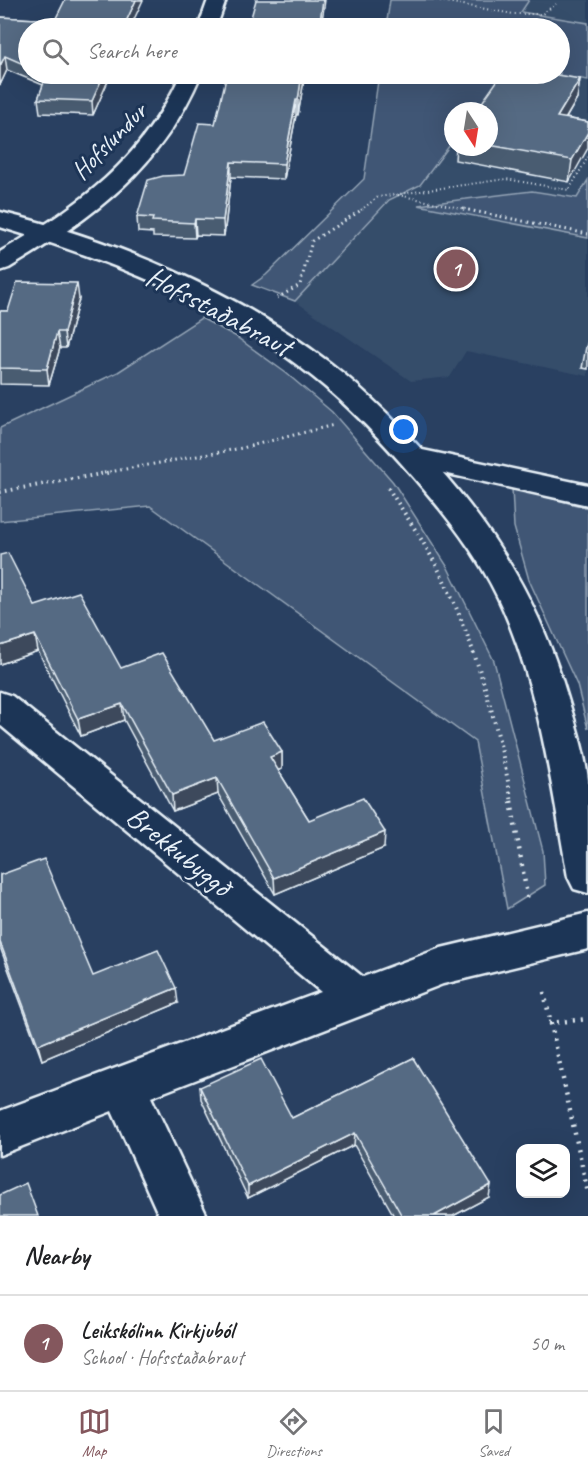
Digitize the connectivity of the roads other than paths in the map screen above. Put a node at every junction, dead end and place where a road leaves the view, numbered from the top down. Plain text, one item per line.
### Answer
1 (217, 0) edge
2 (211, 18) edge
3 (187, 84) edge
4 (0, 219) edge
5 (47, 232) junction
6 (0, 262) edge
7 (413, 457) junction
8 (588, 495) edge
9 (0, 705) edge
10 (588, 876) edge
11 (588, 931) edge
12 (357, 997) junction
13 (123, 1086) junction
14 (0, 1133) edge
15 (183, 1216) edge

1 - 2 street
3 - 5 street, Hofslundur
4 - 5 street, Hofsstaðabraut
5 - 6 street, Hofslundur
5 - 7 street, Hofsstaðabraut
7 - 8 street
7 - 10 street, Hofsstaðabraut
9 - 12 street, Brekkubyggð
11 - 12 street
12 - 13 street
13 - 14 street
13 - 15 street

